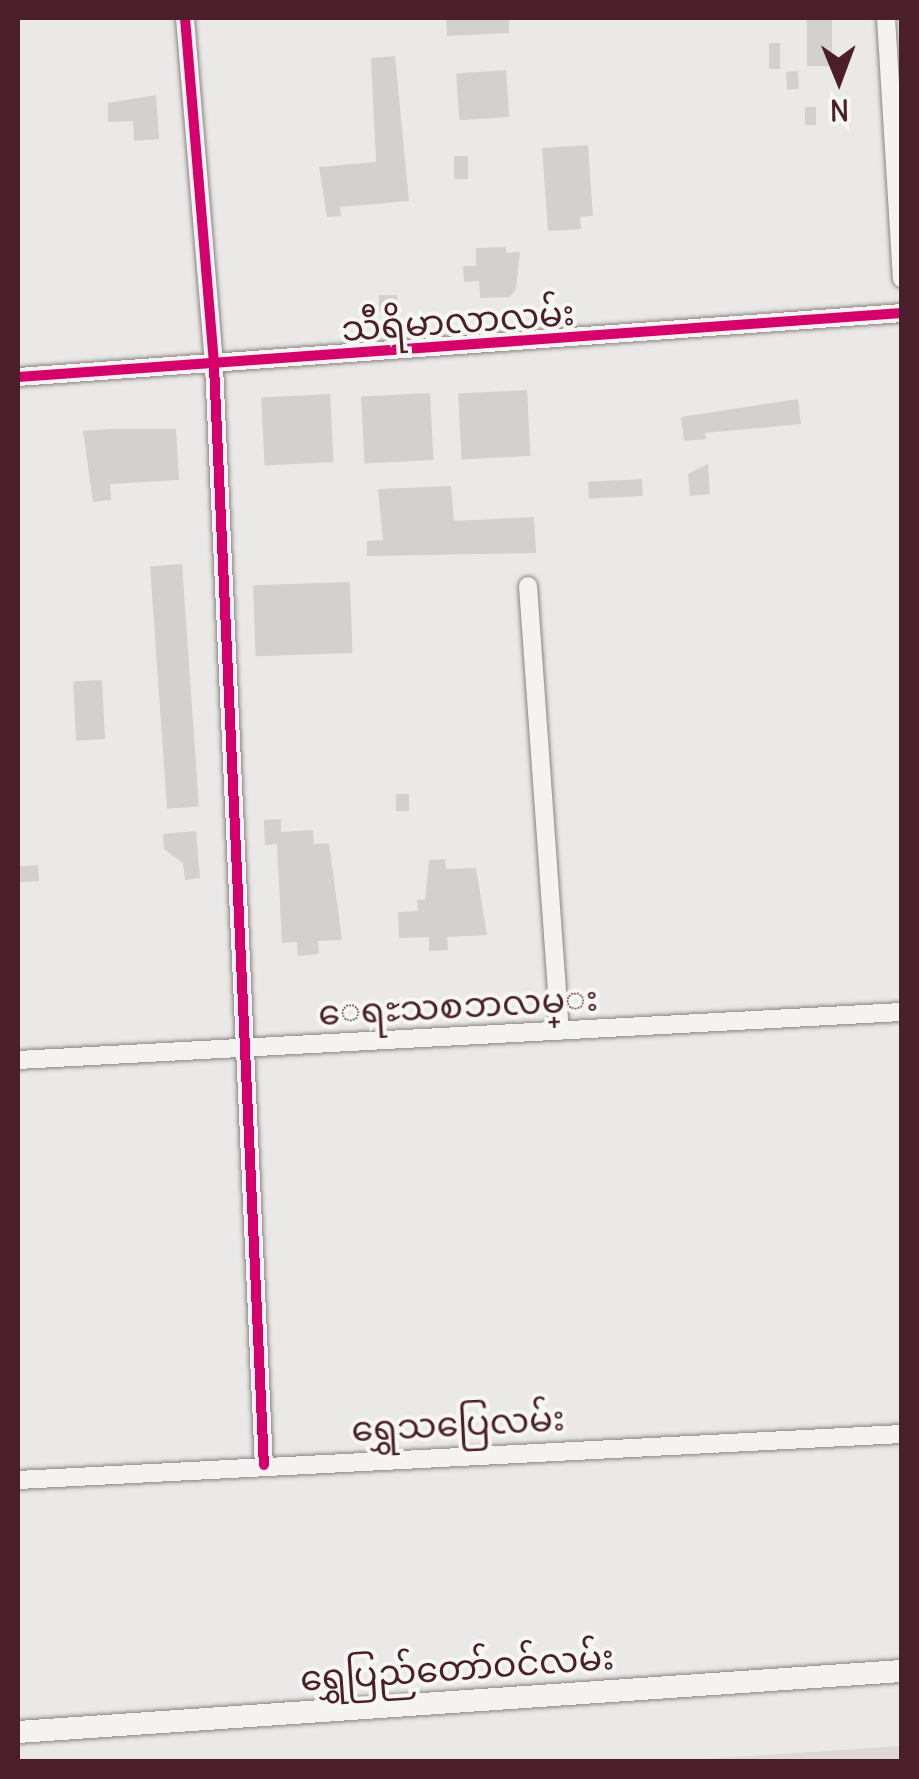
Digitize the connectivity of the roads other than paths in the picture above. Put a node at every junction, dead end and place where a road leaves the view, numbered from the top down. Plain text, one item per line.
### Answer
1 (185, 18) edge
2 (886, 18) edge
3 (902, 279) edge
4 (902, 312) edge
5 (214, 366) junction
6 (18, 377) edge
7 (528, 586) dead end
8 (902, 1012) edge
9 (560, 1032) junction
10 (244, 1049) junction
11 (18, 1060) edge
12 (902, 1434) edge
13 (264, 1466) junction
14 (18, 1480) edge
15 (902, 1671) edge
16 (18, 1732) edge

1 - 5 street
2 - 3 street
4 - 5 street, သီရိမာလာလမ်း
5 - 6 street, သီရိမာလာလမ်း
5 - 10 street
7 - 9 street
8 - 9 street, ေရႊသစၥာလမ္း
9 - 10 street, ေရႊသစၥာလမ္း
10 - 11 street, ေရႊသစၥာလမ္း
10 - 13 street
12 - 13 street, ရွှေသပြေလမ်း
13 - 14 street, ရွှေသပြေလမ်း
15 - 16 main road, ရွှေပြည်တော်ဝင်လမ်း

